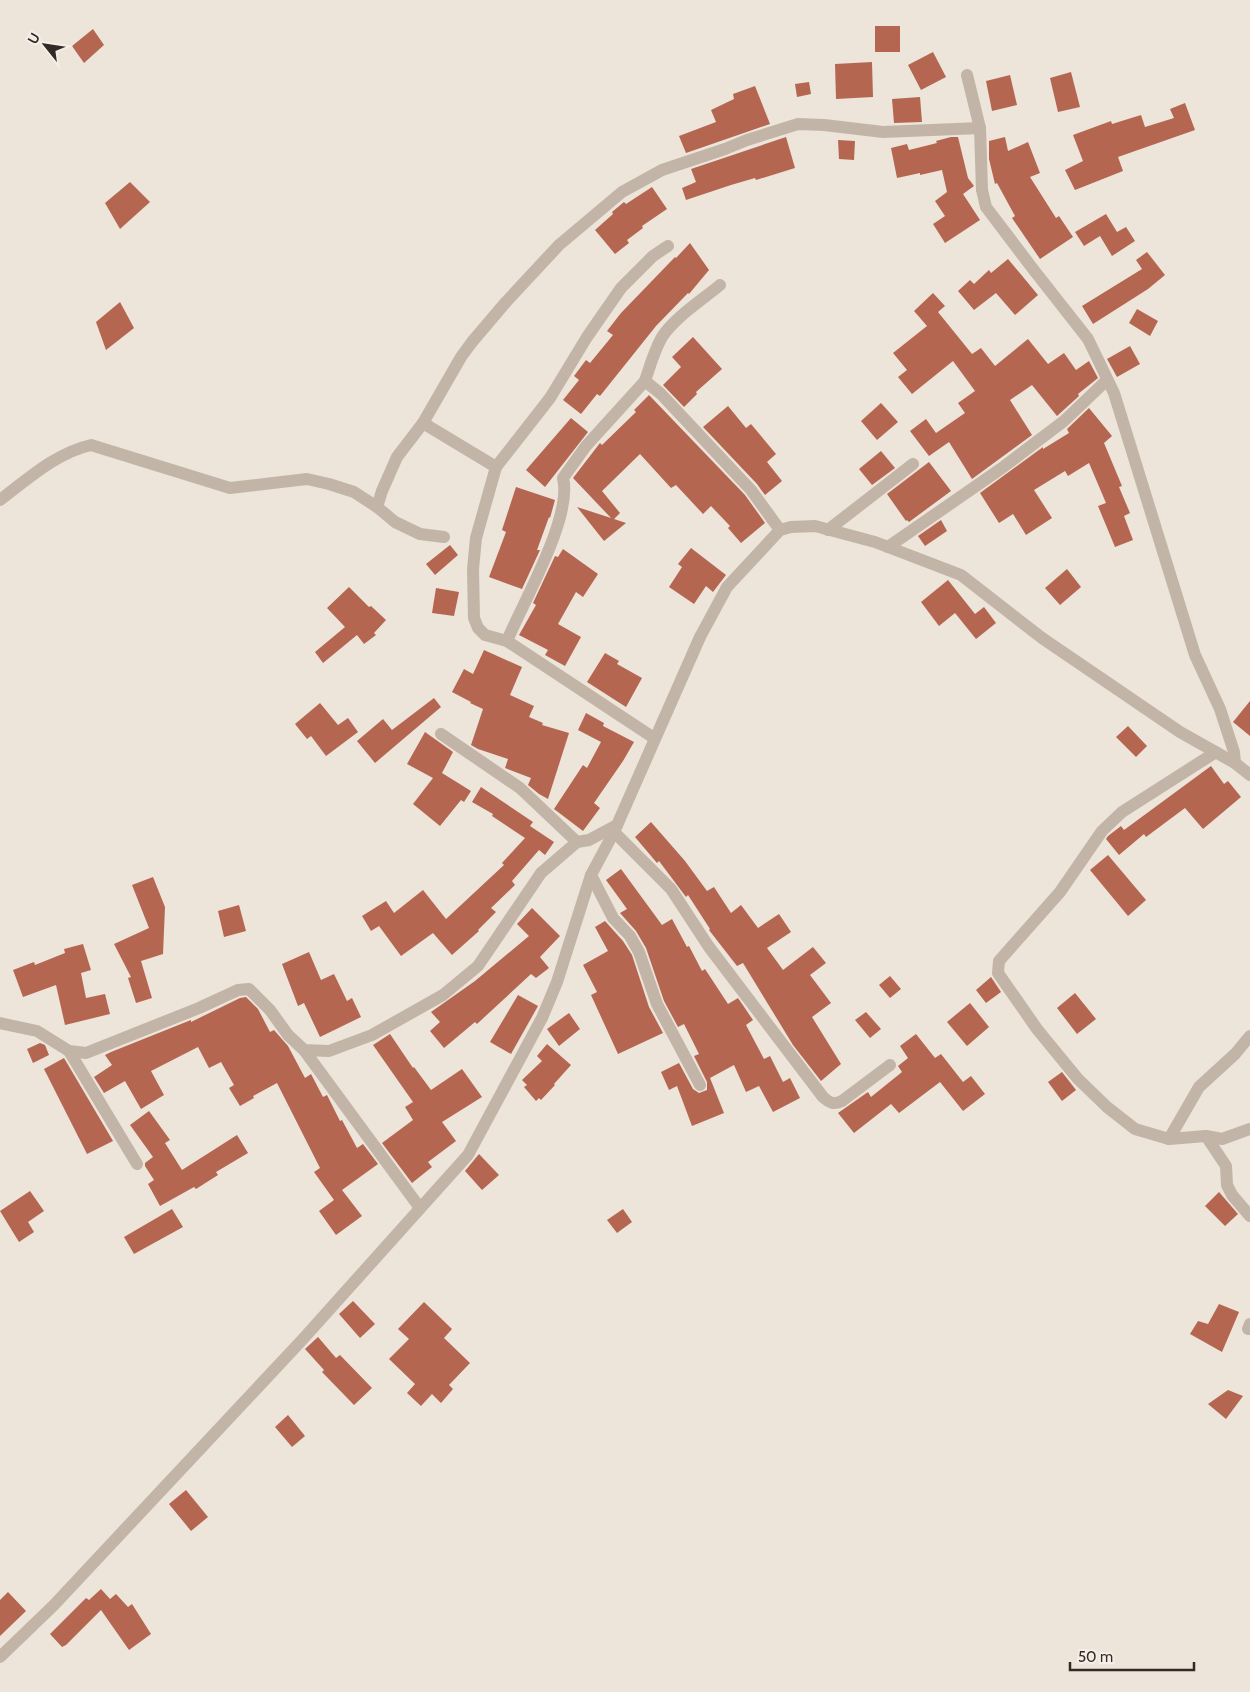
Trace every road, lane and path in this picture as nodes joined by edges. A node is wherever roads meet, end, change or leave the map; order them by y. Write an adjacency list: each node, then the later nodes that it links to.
1 (967, 75): 2 (street)
2 (980, 128): 5 (street); 7 (street)
3 (668, 246): 9 (street)
4 (720, 285): 6 (street)
5 (1107, 380): 15 (street); 20 (street)
6 (645, 381): 12 (street); 16 (street)
7 (423, 423): 9 (street); 11 (street)
8 (913, 464): 13 (street)
9 (496, 467): 16 (street)
10 (0, 500): 11 (street)
11 (378, 507): 14 (street)
12 (780, 530): 13 (street); 18 (street)
13 (828, 530): 15 (street)
14 (444, 537)
15 (888, 547): 19 (street)
16 (507, 641): 18 (street)
17 (441, 734): 23 (street)
18 (654, 738): 22 (street)
19 (1216, 752): 20 (street); 33 (street)
20 (1235, 763): 21 (street)
21 (1250, 775)
22 (616, 828): 23 (street); 24 (street); 29 (street)
23 (577, 842): 27 (street)
24 (590, 875): 30 (street); 35 (street)
25 (0, 1023): 28 (street)
26 (1250, 1036): 33 (street)
27 (304, 1050): 28 (street); 35 (street)
28 (69, 1051): 34 (street)
29 (890, 1065)
30 (700, 1085)
31 (1250, 1129): 32 (street)
32 (1206, 1136): 33 (street); 36 (street)
33 (1169, 1139)
34 (137, 1164)
35 (420, 1208): 37 (street)
36 (1250, 1216)
37 (0, 1657)

